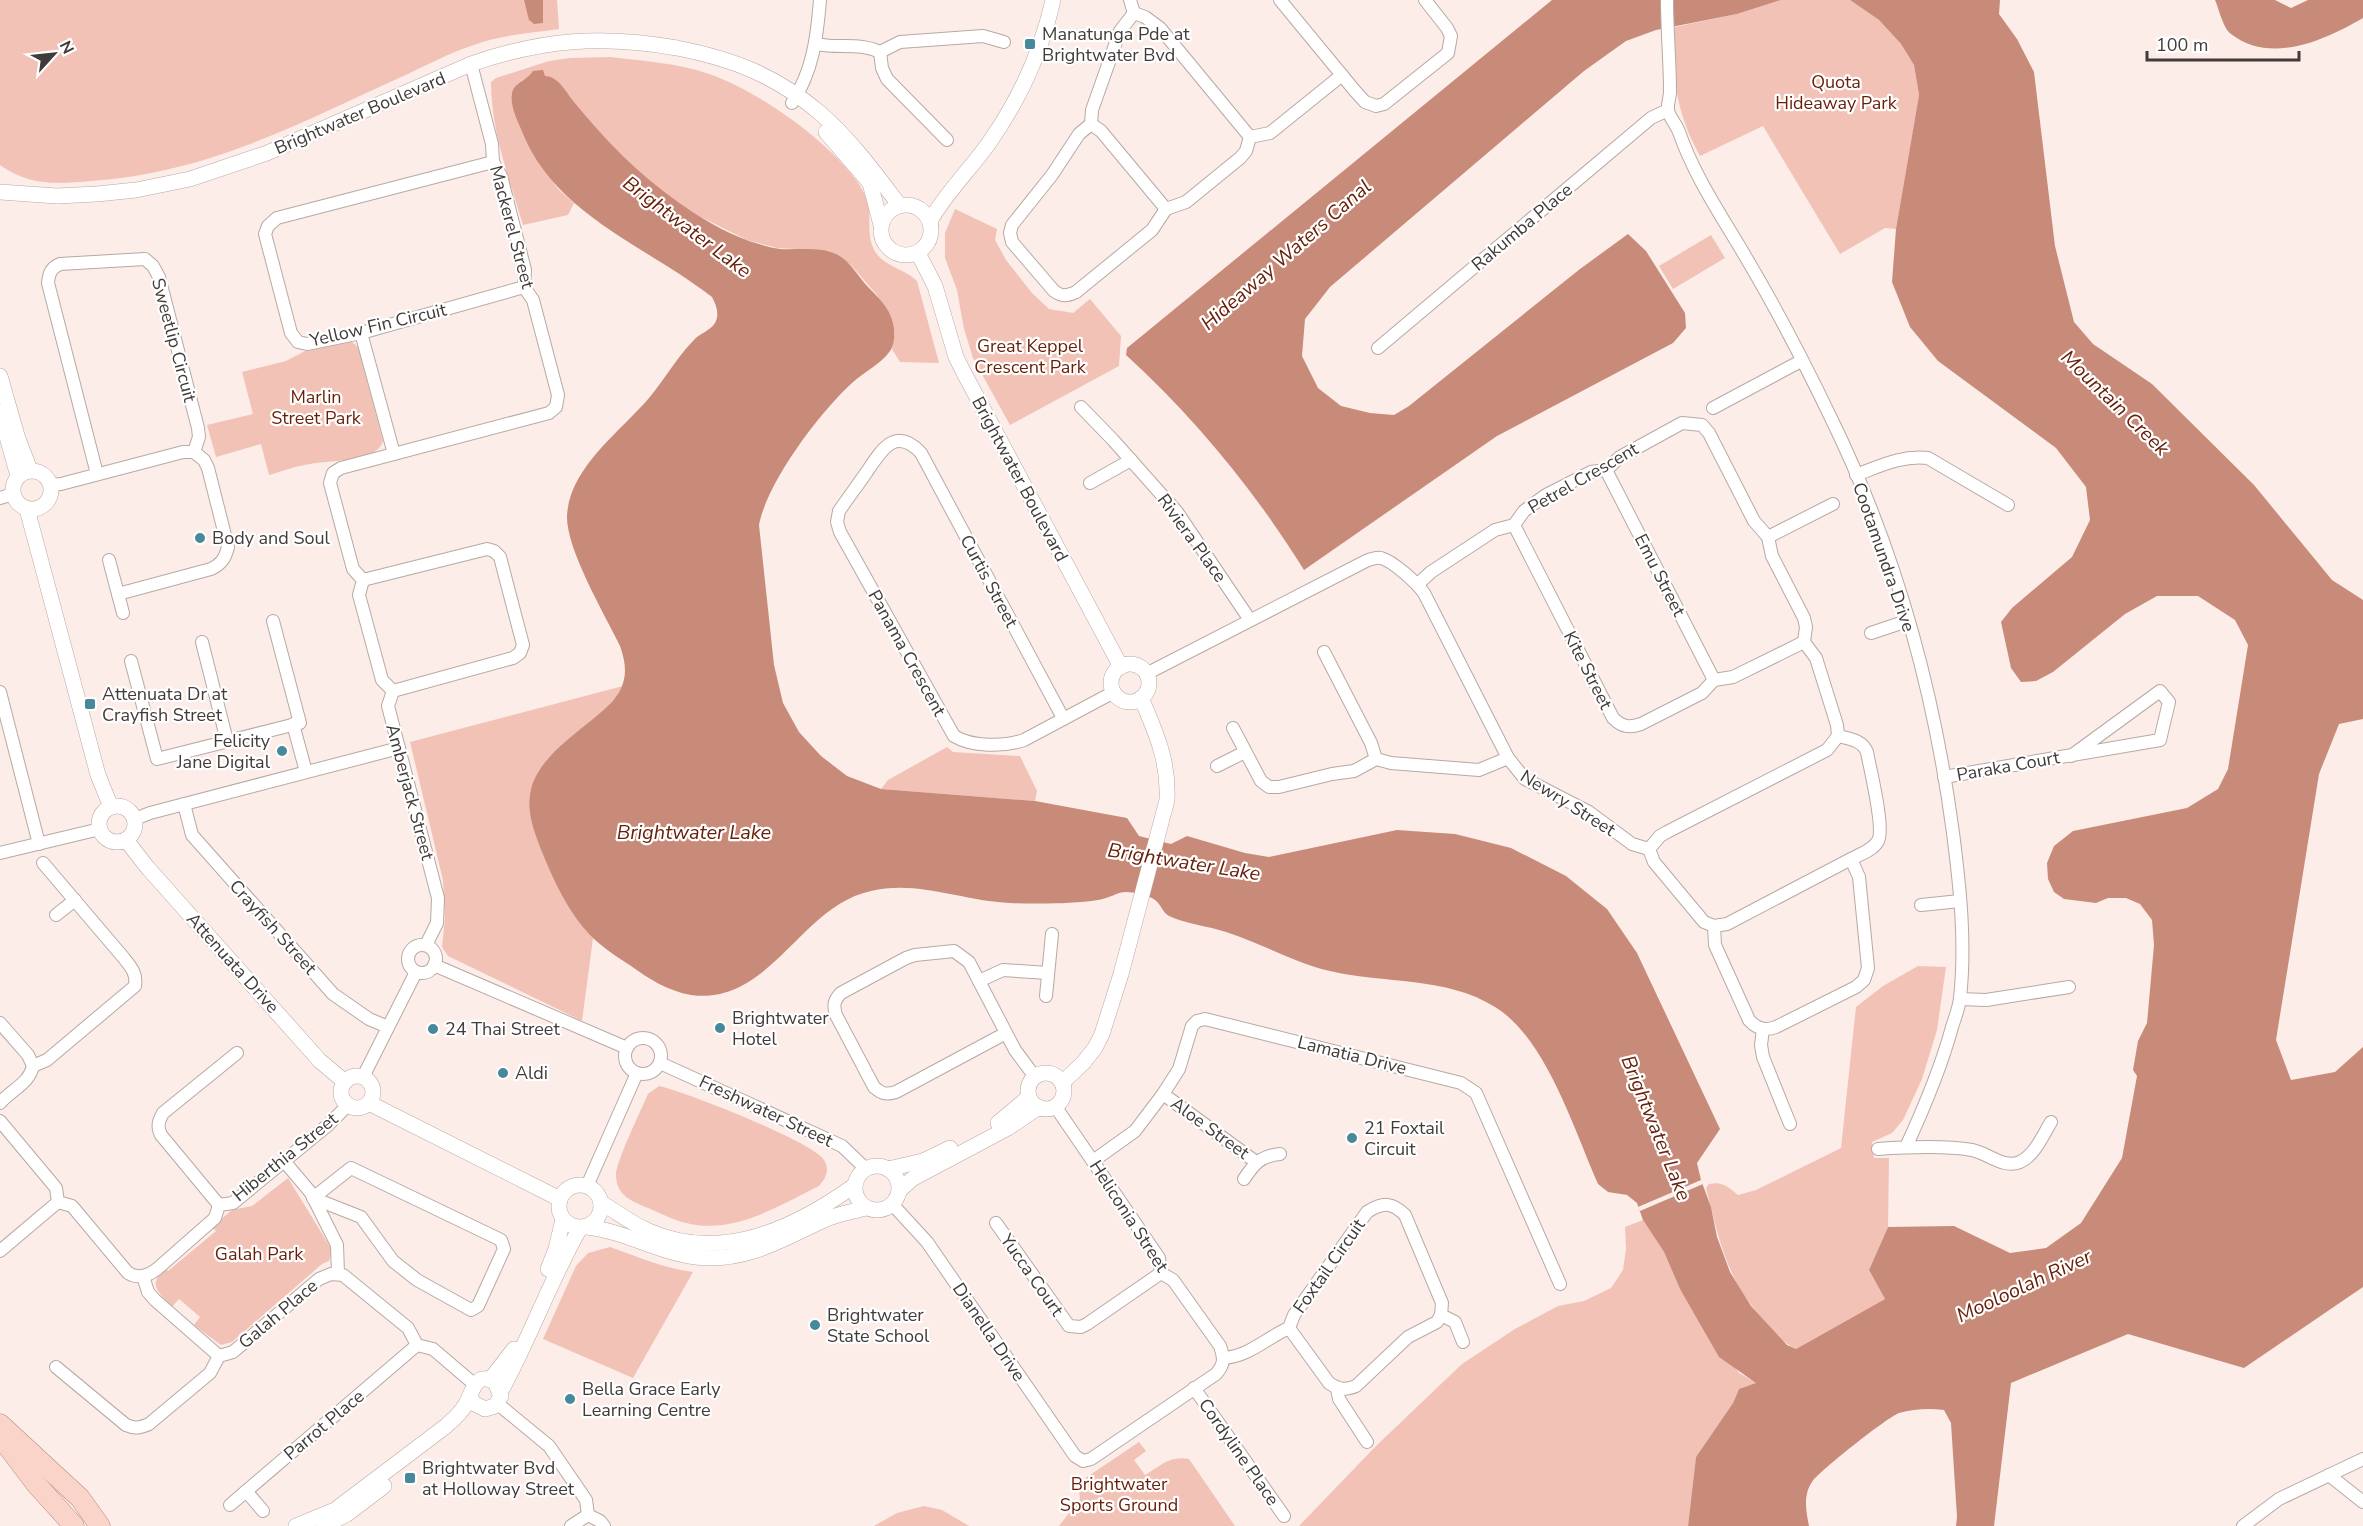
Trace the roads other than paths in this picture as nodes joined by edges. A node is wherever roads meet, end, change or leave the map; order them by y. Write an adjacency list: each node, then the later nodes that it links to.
1 (820, 0): 9 (street)
2 (1053, 0): 20 (street)
3 (1130, 0): 7 (street)
4 (1280, 0): 12 (street)
5 (1667, 0): 14 (street, Cootamundra Drive)
6 (1429, 1): 12 (street)
7 (1134, 13): 15 (street); 16 (street)
8 (1004, 42): 10 (street)
9 (817, 44): 10 (street); 13 (street)
10 (880, 52): 17 (street)
11 (471, 64): 13 (street, Brightwater Boulevard); 18 (street, Mackerel Street); 22 (street, Brightwater Boulevard)
12 (1341, 75): 16 (street)
13 (795, 99): 23 (street, Brightwater Boulevard); 26 (street, Brightwater Boulevard)
14 (1668, 110): 30 (street, Rakumba Place); 31 (street, Cootamundra Drive)
15 (1091, 124): 24 (street); 24 (street)
16 (1250, 137): 24 (street)
17 (947, 140)
18 (493, 162): 28 (street, Mackerel Street); 29 (street, Yellow Fin Circuit)
19 (0, 184): 22 (street, Brightwater Boulevard)
20 (954, 184): 23 (street); 25 (street)
21 (0, 192): 22 (street, Brightwater Boulevard)
22 (18, 192)
23 (906, 206): 25 (street); 26 (street)
24 (1166, 209)
25 (930, 221): 27 (street)
26 (881, 225): 27 (street)
27 (918, 253): 65 (street, Brightwater Boulevard)
28 (524, 287): 29 (street, Yellow Fin Circuit); 38 (street, Mackerel Street)
29 (361, 333): 38 (street)
30 (1378, 348)
31 (1801, 361): 34 (street); 43 (street, Cootamundra Drive)
32 (0, 376): 41 (street)
33 (1081, 407): 39 (street, Riviera Place)
34 (1713, 408)
35 (0, 412): 41 (street)
36 (914, 445): 72 (street, Curtis Street); 72 (street, Panama Crescent)
37 (194, 452): 42 (street); 42 (street, Sweetlip Circuit); 55 (street)
38 (394, 454): 53 (street, Mackerel Street)
39 (1131, 459): 44 (street); 57 (street, Riviera Place)
40 (1606, 470): 50 (street, Petrel Crescent); 51 (street, Petrel Crescent); 67 (street, Emu Street)
41 (24, 473): 45 (street); 46 (street)
42 (97, 474): 45 (street)
43 (1856, 475): 48 (street); 59 (street, Cootamundra Drive)
44 (1090, 483)
45 (50, 484): 49 (street)
46 (6, 496): 49 (street)
47 (1833, 504): 51 (street)
48 (2008, 505)
49 (33, 508): 86 (street)
50 (1514, 525): 54 (street, Petrel Crescent); 67 (street, Kite Street)
51 (1768, 537): 62 (street, Petrel Crescent)
52 (109, 560): 55 (street)
53 (363, 580): 68 (street); 68 (street)
54 (1418, 584): 57 (street, Newry Street); 80 (street, Newry Street)
55 (118, 594): 56 (street)
56 (123, 613)
57 (1250, 620): 66 (street, Newry Street)
58 (273, 621): 73 (street)
59 (1908, 621): 60 (street); 84 (street, Cootamundra Drive)
60 (1871, 633)
61 (202, 642): 76 (street)
62 (1804, 642): 67 (street, Kite Street); 75 (street, Petrel Crescent)
63 (1324, 652): 81 (street)
64 (131, 661): 76 (street)
65 (1121, 667): 66 (street); 70 (street)
66 (1146, 674): 71 (street)
67 (1714, 681)
68 (393, 691): 77 (street, Amberjack Street)
69 (0, 692): 90 (street)
70 (1114, 692): 71 (street); 72 (street, Panama Crescent)
71 (1141, 698): 121 (street)
72 (1063, 718)
73 (293, 724): 76 (street); 83 (street)
74 (1233, 728): 78 (street)
75 (1838, 736): 91 (street); 93 (street)
76 (227, 741)
77 (399, 748): 83 (street); 101 (street, Amberjack Street)
78 (1245, 752): 81 (street); 82 (street)
79 (2071, 756): 79 (street, Paraka Court); 84 (street, Paraka Court)
80 (1508, 758): 81 (street); 91 (street, Newry Street)
81 (1376, 759)
82 (1217, 766)
83 (306, 772): 85 (street)
84 (1944, 777): 96 (street, Cootamundra Drive)
85 (184, 804): 87 (street); 110 (street, Crayfish Street)
86 (111, 807): 87 (street); 88 (street)
87 (135, 819): 89 (street)
88 (100, 830): 89 (street); 90 (street)
89 (126, 840): 120 (street, Attenuata Drive)
90 (39, 844): 92 (street)
91 (1649, 849): 99 (street)
92 (0, 853)
93 (1851, 859): 99 (street); 111 (street)
94 (43, 862): 95 (street)
95 (75, 900): 98 (street); 116 (street)
96 (1960, 901): 97 (street); 108 (street, Cootamundra Drive)
97 (1920, 905)
98 (56, 915)
99 (1714, 926): 111 (street)
100 (1052, 934): 104 (street)
101 (426, 945): 102 (street); 103 (street)
102 (434, 965): 103 (street); 113 (street)
103 (416, 972): 110 (street)
104 (1048, 973): 105 (street); 107 (street)
105 (979, 981): 112 (street); 112 (street)
106 (2069, 987): 108 (street)
107 (1046, 996)
108 (1960, 999): 131 (street, Cootamundra Drive)
109 (0, 1023): 116 (street)
110 (388, 1027): 118 (street)
111 (1763, 1029): 130 (street)
112 (1006, 1033): 119 (street)
113 (627, 1048): 115 (street); 117 (street)
114 (237, 1053): 148 (street)
115 (660, 1063): 117 (street); 137 (street, Freshwater Street)
116 (33, 1066): 124 (street)
117 (637, 1073): 141 (street)
118 (363, 1077): 120 (street); 125 (street)
119 (1035, 1077): 121 (street); 123 (street)
120 (345, 1082): 126 (street)
121 (1062, 1083): 127 (street)
122 (1163, 1094): 135 (street, Lamatia Drive); 136 (street, Aloe Street); 157 (street, Lamatia Drive)
123 (1034, 1102): 127 (street); 138 (street); 142 (street)
124 (0, 1103)
125 (369, 1103): 126 (street); 144 (street)
126 (348, 1105): 134 (street, Hiberthia Street)
127 (1055, 1106): 135 (street, Heliconia Street)
128 (0, 1121): 145 (street)
129 (2051, 1122): 131 (street)
130 (1790, 1124)
131 (1906, 1147): 132 (street)
132 (1878, 1149)
133 (1280, 1154): 136 (street)
134 (284, 1161): 143 (street); 148 (street, Hiberthia Street)
135 (1093, 1161): 155 (street, Heliconia Street)
136 (1256, 1162): 139 (street)
137 (866, 1169): 138 (street); 140 (street)
138 (888, 1169): 142 (street)
139 (1244, 1179)
140 (855, 1185): 146 (street); 149 (street)
141 (587, 1186): 144 (street); 146 (street)
142 (900, 1190): 147 (street)
143 (313, 1198): 143 (street); 154 (street)
144 (560, 1199): 150 (street)
145 (58, 1202): 153 (street); 156 (street)
146 (601, 1203): 152 (street)
147 (893, 1204): 149 (street); 165 (street, Dianella Drive)
148 (219, 1205): 156 (street, Hiberthia Street)
149 (866, 1208): 152 (street)
150 (563, 1219): 152 (street); 168 (street)
151 (996, 1223): 155 (street, Yucca Court)
152 (583, 1228): 168 (street)
153 (0, 1251)
154 (338, 1273): 161 (street, Galah Place); 162 (street, Galah Place)
155 (1161, 1273): 163 (street, Heliconia Street)
156 (143, 1276): 162 (street)
157 (1560, 1284)
158 (1441, 1315): 159 (street, Foxtail Circuit); 160 (street); 167 (street)
159 (1289, 1328): 163 (street, Foxtail Circuit); 167 (street, Foxtail Circuit)
160 (1463, 1342)
161 (417, 1345): 166 (street, Galah Place); 174 (street, Parrot Place)
162 (219, 1356): 164 (street, Galah Place)
163 (1224, 1358): 165 (street)
164 (56, 1367)
165 (1194, 1388): 179 (street, Cordyline Place)
166 (472, 1389): 168 (street); 168 (street); 182 (street)
167 (1337, 1389): 171 (street, Foxtail Circuit)
168 (493, 1396): 178 (street); 183 (street)
169 (0, 1424): 181 (main road)
170 (0, 1436): 180 (main road)
171 (1367, 1442)
172 (2363, 1459): 173 (street)
173 (2329, 1475): 175 (street); 186 (street)
174 (246, 1491): 176 (street, Parrot Place); 177 (street)
175 (2363, 1502)
176 (230, 1504)
177 (263, 1511)
178 (588, 1515): 184 (street); 185 (street)
179 (1284, 1516)
180 (74, 1526)
181 (100, 1526)
182 (296, 1526)
183 (324, 1526)
184 (571, 1526)
185 (604, 1526)
186 (2243, 1526)

